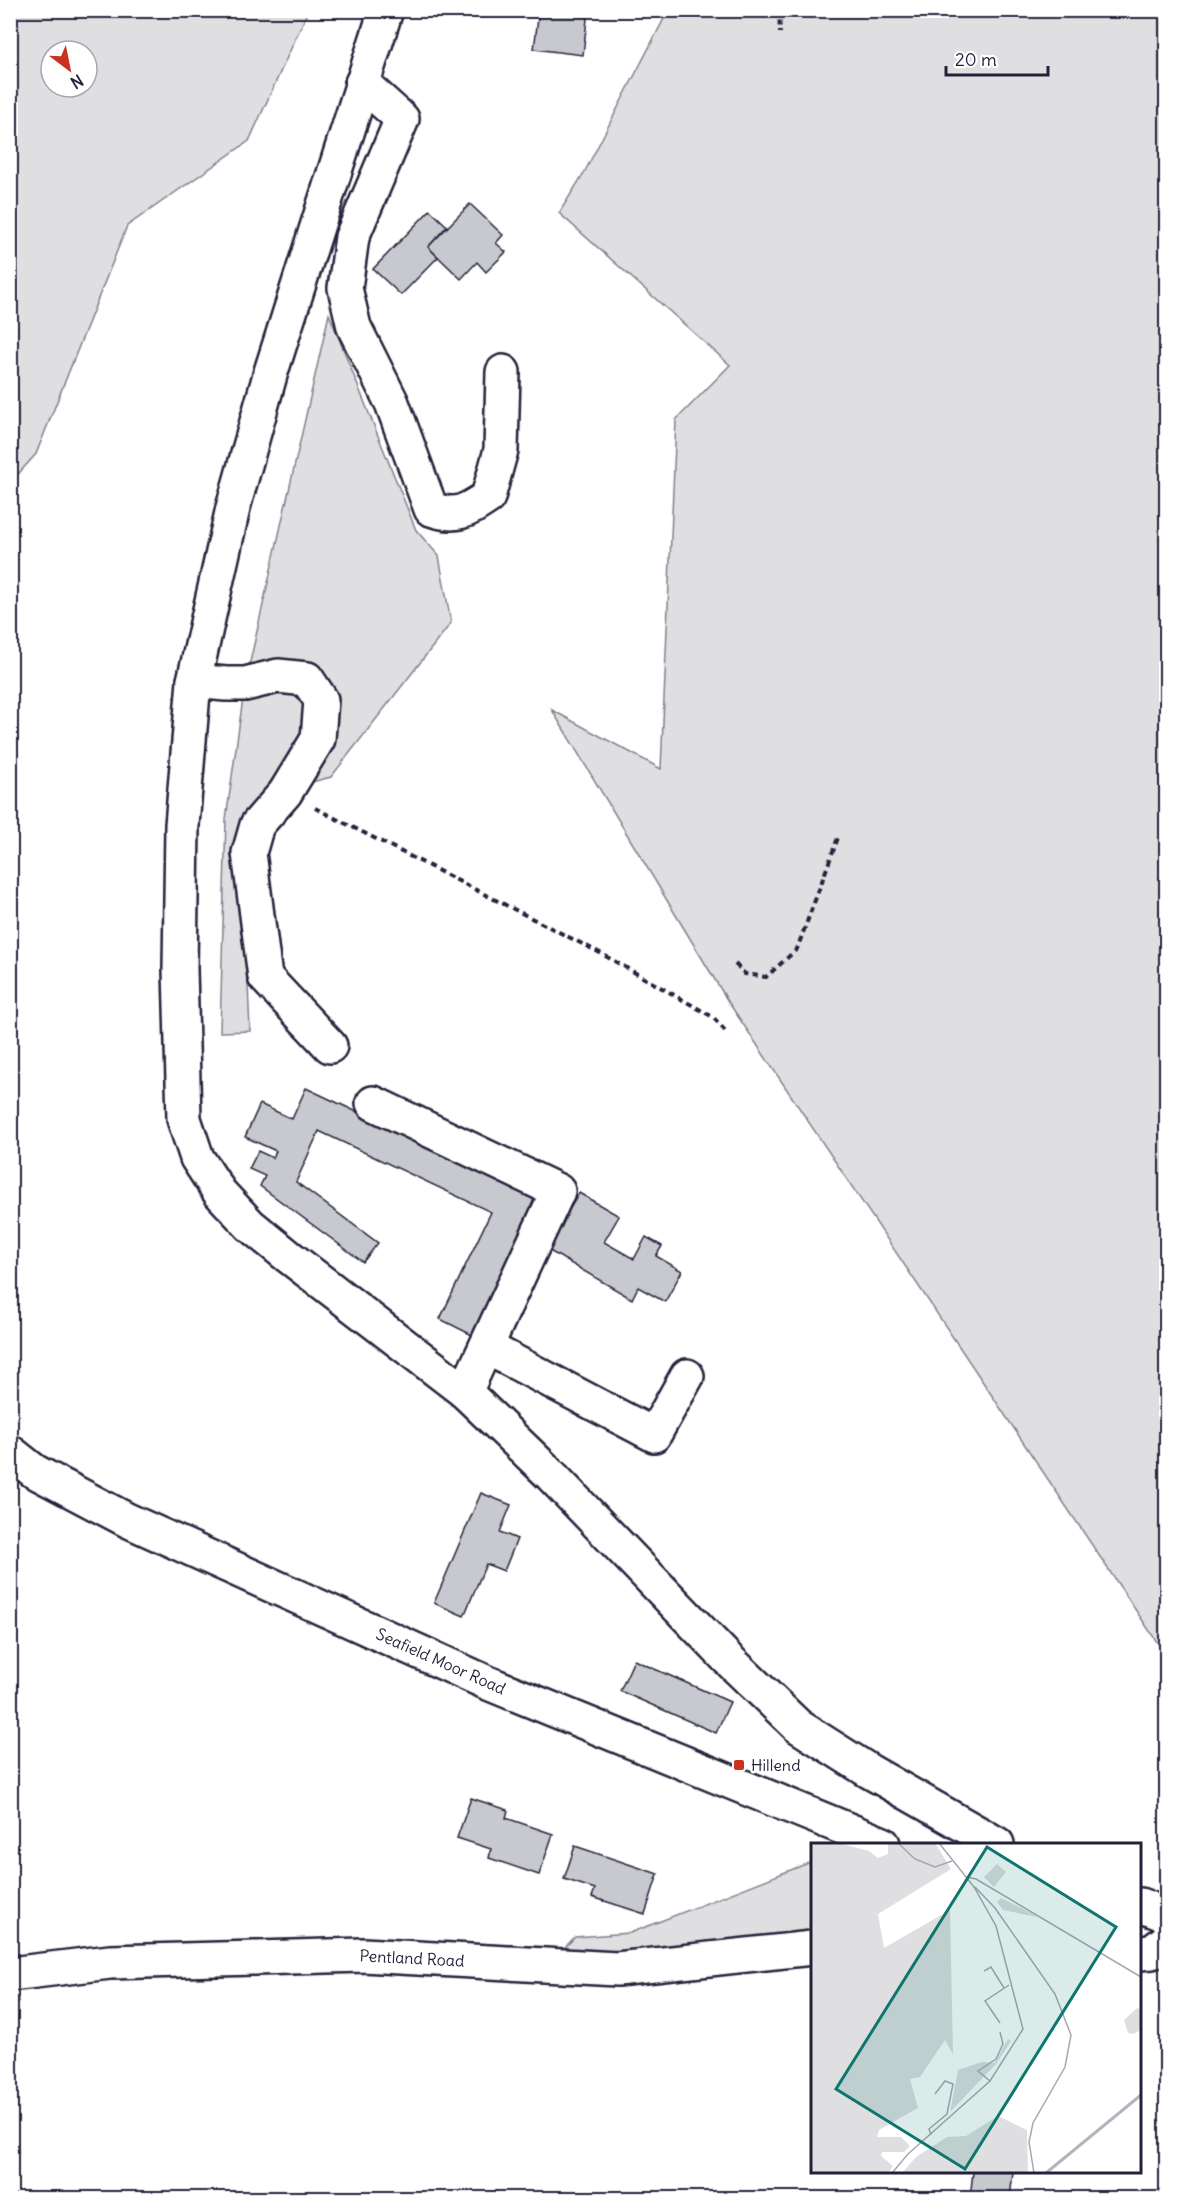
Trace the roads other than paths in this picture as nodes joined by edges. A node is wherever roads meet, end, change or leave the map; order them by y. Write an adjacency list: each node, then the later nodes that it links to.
1 (386, 10): 2 (main road)
2 (362, 82): 3 (main road); 4 (main road)
3 (503, 372)
4 (194, 681): 5 (main road); 9 (main road)
5 (330, 1046)
6 (373, 1104): 7 (main road)
7 (486, 1347): 8 (main road); 9 (main road)
8 (687, 1376)
9 (465, 1392): 12 (main road)
10 (10, 1452): 11 (main road, Seafield Moor Road)
11 (878, 1843)
12 (994, 1843)
13 (1141, 1905): 14 (main road)
14 (1167, 1915)
15 (1167, 1941): 17 (main road)
16 (811, 1948): 18 (main road, Pentland Road)
17 (1141, 1953)
18 (10, 1974)

